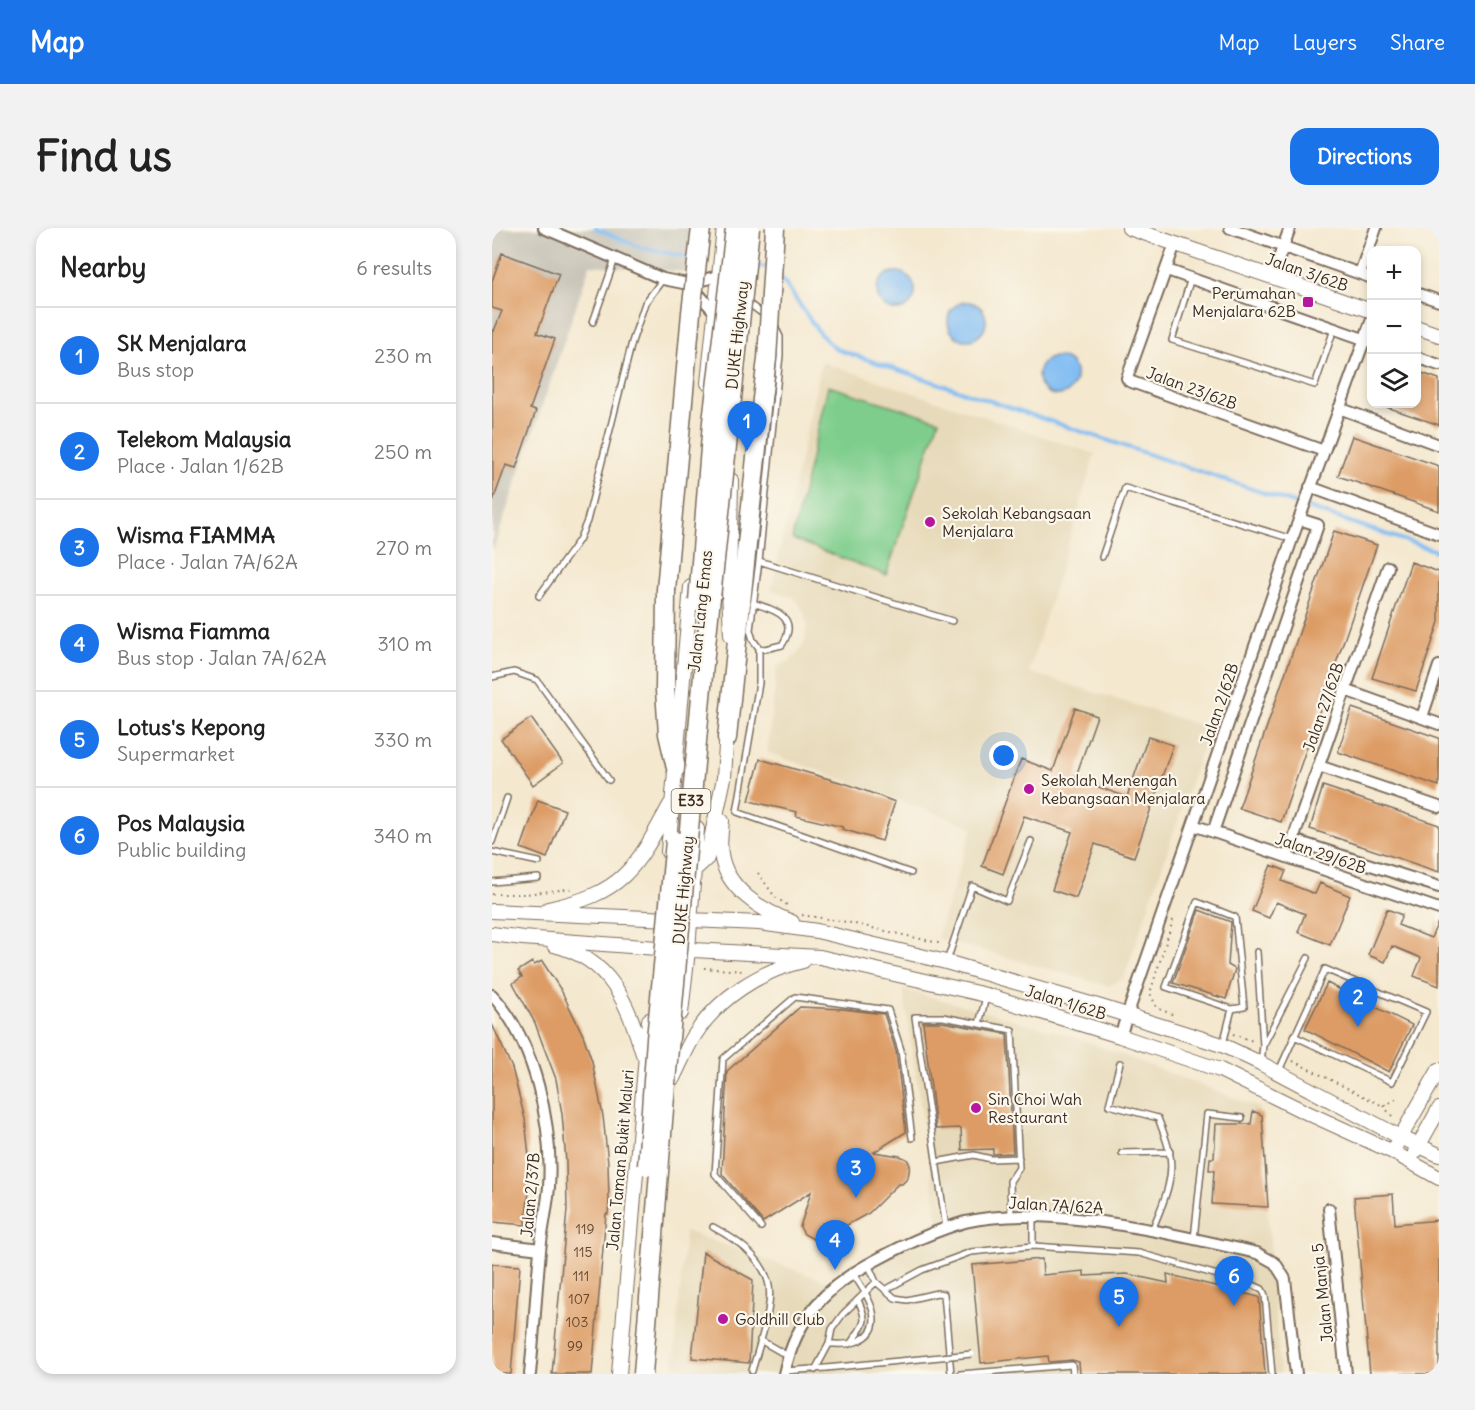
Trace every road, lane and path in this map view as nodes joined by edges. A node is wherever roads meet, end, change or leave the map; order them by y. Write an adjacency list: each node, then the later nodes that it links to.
1 (544, 228): 13 (street)
2 (701, 228): 57 (highway, bridge)
3 (723, 228): 15 (main road, Jalan Lang Emas)
4 (735, 228): 157 (highway, DUKE Highway / E33, bridge)
5 (775, 228): 55 (highway, bridge)
6 (1129, 228): 11 (main road, Jalan 3/62B)
7 (1230, 228): 12 (street, Jalan 3/62B)
8 (1290, 228): 12 (street)
9 (1376, 228): 16 (street)
10 (753, 229): 24 (main road, Jalan Lang Emas); 158 (highway, DUKE Highway / E33, bridge)
11 (1175, 244): 14 (street); 18 (main road, Jalan 3/62B)
12 (1283, 246): 16 (street, Jalan 3/62B); 18 (street)
13 (615, 259): 20 (street); 27 (lane)
14 (1167, 270): 19 (street); 37 (street, Jalan 23/62B)
15 (718, 273): 21 (street); 26 (main road, Jalan Lang Emas)
16 (1360, 273): 17 (street, Jalan 3/62B)
17 (1367, 276)
18 (1272, 277): 25 (main road, Jalan 3/62B)
19 (1191, 278): 28 (street); 28 (lane)
20 (663, 279): 21 (street); 46 (lane)
21 (688, 284): 26 (street)
22 (1421, 295): 23 (street)
23 (1439, 301)
24 (748, 303): 38 (main road, Jalan Lang Emas); 44 (lane)
25 (1367, 310)
26 (714, 311): 57 (main road, Jalan Lang Emas)
27 (593, 322)
28 (1334, 329): 31 (street)
29 (1421, 329): 30 (main road)
30 (1439, 335)
31 (1367, 341)
32 (1367, 343): 35 (street, Jalan 2/62B)
33 (1421, 359): 34 (street)
34 (1439, 364)
35 (1339, 408): 36 (street); 37 (street, Jalan 2/62B)
36 (1439, 445)
37 (1324, 451): 39 (street, Jalan 2/62B)
38 (731, 470): 55 (main road); 71 (main road, Jalan Lang Emas)
39 (1311, 487): 40 (street, Jalan 2/62B); 41 (street)
40 (1299, 519): 42 (street, Jalan 2/62B); 64 (street)
41 (1439, 534)
42 (1292, 539): 43 (lane); 63 (street, Jalan 2/62B)
43 (1102, 557)
44 (759, 561): 47 (lane); 48 (lane)
45 (1388, 567): 52 (street, Jalan 27/62B)
46 (539, 596)
47 (753, 603): 49 (lane); 49 (lane)
48 (952, 621)
49 (759, 648): 73 (lane)
50 (1439, 666): 53 (street)
51 (492, 677): 59 (lane)
52 (1345, 690): 53 (street); 56 (street, Jalan 27/62B)
53 (1422, 717): 54 (street)
54 (1439, 724)
55 (727, 738): 58 (main road)
56 (1319, 766): 62 (street); 65 (street, Jalan 27/62B)
57 (676, 768): 61 (main road, Jalan Lang Emas)
58 (724, 778): 71 (main road); 87 (main road)
59 (609, 780)
60 (507, 798): 67 (lane)
61 (674, 799): 83 (main road); 85 (main road)
62 (1439, 807)
63 (1193, 825): 64 (street, Jalan 29/62B); 102 (street, Jalan 2/62B)
64 (1213, 832): 69 (street, Jalan 29/62B)
65 (1293, 840): 69 (street, Jalan 27/62B); 77 (street, Jalan 29/62B)
66 (1031, 841): 90 (lane)
67 (492, 842)
68 (492, 852): 70 (lane)
69 (1287, 857): 80 (street, Jalan 29/62B)
70 (539, 862)
71 (695, 869): 86 (main road, Jalan Lang Emas)
72 (758, 873): 79 (path)
73 (910, 873)
74 (538, 878): 75 (lane)
75 (492, 882)
76 (582, 887): 78 (path)
77 (1439, 887)
78 (492, 894)
79 (793, 909)
80 (1439, 909)
81 (492, 911): 83 (main road)
82 (1176, 912): 103 (path)
83 (528, 913): 85 (main road, Jalan 1/62B)
84 (802, 915): 90 (path)
85 (660, 918): 86 (main road, Jalan 1/62B); 91 (main road)
86 (691, 921): 87 (main road, Jalan 1/62B); 92 (main road, Jalan Lang Emas)
87 (817, 931): 96 (main road, Jalan 1/62B)
88 (492, 934): 89 (main road)
89 (523, 938): 91 (main road, Jalan 1/62B); 110 (main road)
90 (952, 945): 96 (lane)
91 (657, 948): 92 (main road, Jalan 1/62B); 110 (main road, Jalan Taman Bukit Maluri)
92 (688, 950): 94 (main road, Jalan 1/62B); 115 (main road)
93 (1257, 952): 108 (lane)
94 (820, 957): 100 (main road, Jalan 1/62B); 115 (main road)
95 (1308, 958): 108 (lane)
96 (946, 962): 102 (main road, Jalan 1/62B)
97 (704, 968): 98 (path)
98 (746, 972)
99 (492, 994): 140 (street, Jalan 2/37B)
100 (986, 995): 104 (lane); 106 (main road, Jalan 1/62B)
101 (1232, 1010): 101 (lane); 107 (lane)
102 (1127, 1015): 106 (street, Jalan 2/62B); 107 (main road, Jalan 1/62B)
103 (1176, 1016)
104 (979, 1024): 126 (lane); 128 (lane)
105 (1294, 1035): 105 (lane); 109 (lane)
106 (1120, 1036): 123 (main road, Jalan 1/62B)
107 (1224, 1039): 108 (path); 112 (main road, Jalan 1/62B)
108 (1263, 1046): 112 (lane)
109 (1285, 1057): 114 (lane); 116 (path)
110 (644, 1061): 156 (main road, Jalan Taman Bukit Maluri)
111 (1120, 1063): 122 (lane)
112 (1260, 1063): 114 (main road, Jalan 1/62B)
113 (1439, 1070): 119 (main road)
114 (1278, 1072): 119 (main road, Jalan 1/62B)
115 (673, 1078): 159 (main road)
116 (1398, 1098)
117 (1439, 1109): 121 (main road)
118 (1242, 1118): 137 (lane)
119 (1400, 1137): 121 (main road, Jalan 1/62B); 123 (main road)
120 (912, 1138): 134 (lane)
121 (1419, 1145): 125 (main road, Jalan 1/62B); 127 (main road)
122 (1170, 1152): 124 (lane); 136 (lane)
123 (1393, 1152): 127 (main road, Jalan 1/62B)
124 (1122, 1153)
125 (1439, 1155)
126 (1019, 1158): 128 (lane); 131 (lane)
127 (1410, 1161): 129 (main road, Jalan 1/62B)
128 (936, 1162): 135 (lane)
129 (1439, 1178)
130 (1329, 1209): 165 (street, Jalan Manja 5)
131 (1011, 1215): 132 (street, Jalan 7A/62A); 135 (street, Jalan 7A/62A)
132 (1033, 1216): 136 (street, Jalan 7A/62A); 139 (lane)
133 (713, 1227): 147 (lane)
134 (760, 1227)
135 (946, 1228): 141 (street, Jalan 7A/62A)
136 (1152, 1230): 137 (street, Jalan 7A/62A)
137 (1194, 1239): 164 (street, Jalan 7A/62A)
138 (492, 1243): 140 (street)
139 (1032, 1246): 144 (lane); 163 (lane)
140 (540, 1249): 155 (street, Jalan 2/37B)
141 (868, 1264): 142 (street, Jalan 7A/62A); 143 (lane)
142 (853, 1273): 145 (lane); 151 (street, Jalan 7A/62A)
143 (876, 1282): 144 (lane); 145 (lane)
144 (885, 1290): 160 (lane)
145 (866, 1292): 146 (lane); 149 (lane)
146 (858, 1300): 148 (lane); 149 (lane)
147 (760, 1340): 151 (lane); 153 (lane)
148 (829, 1344): 149 (lane); 152 (lane)
149 (850, 1344)
150 (972, 1354): 152 (lane, bridge)
151 (788, 1356): 154 (street, Jalan 7A/62A)
152 (815, 1370): 154 (lane)
153 (752, 1371)
154 (785, 1373)
155 (530, 1374)
156 (619, 1374)
157 (633, 1374)
158 (643, 1374)
159 (650, 1374)
160 (951, 1374)
161 (960, 1374): 162 (lane)
162 (1073, 1374)
163 (1272, 1374)
164 (1296, 1374)
165 (1346, 1374)

